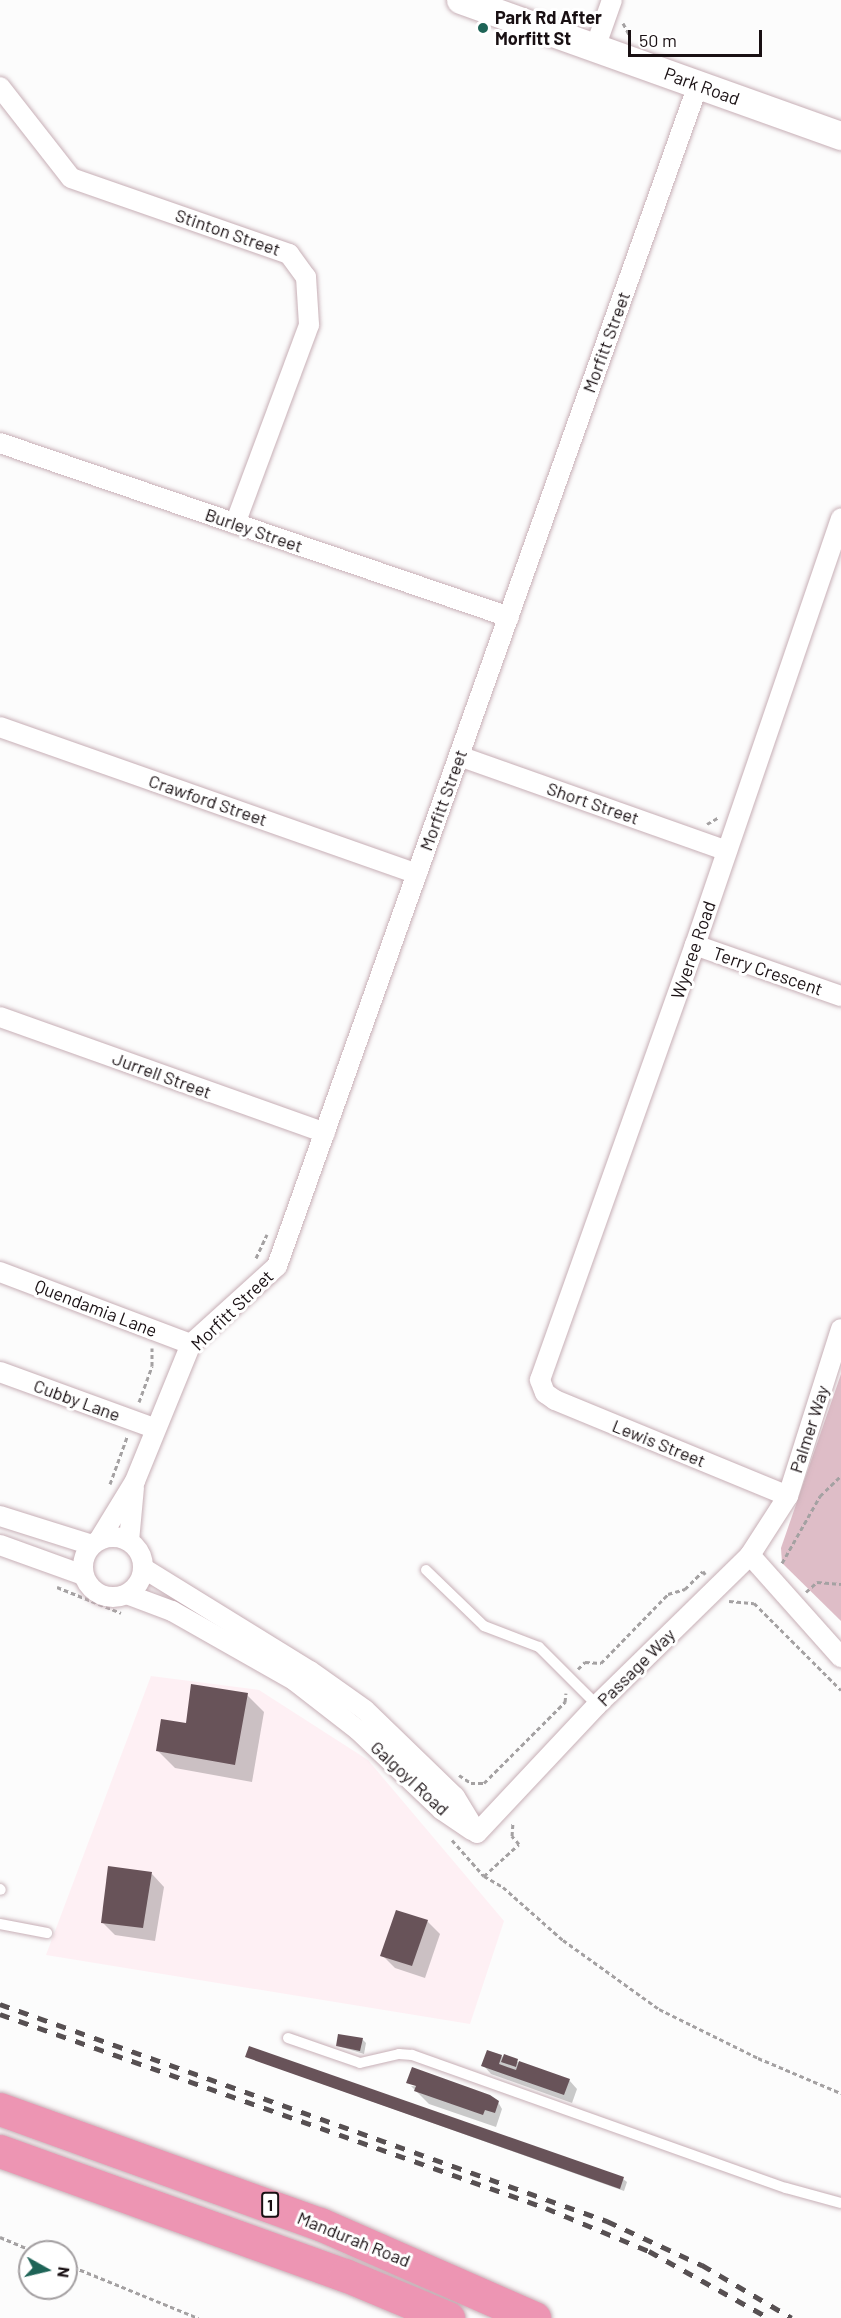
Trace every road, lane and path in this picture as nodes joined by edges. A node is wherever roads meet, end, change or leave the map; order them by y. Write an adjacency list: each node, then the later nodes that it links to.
1 (461, 0): 3 (street, Park Road)
2 (612, 0): 3 (street)
3 (595, 48): 4 (street, Park Road)
4 (698, 85): 6 (street, Park Road); 10 (street, Morfitt Street)
5 (0, 87): 9 (street, Stinton Street)
6 (841, 136)
7 (0, 443): 9 (street, Burley Street)
8 (841, 518): 13 (street, Wyeree Road)
9 (235, 524): 10 (street, Burley Street)
10 (509, 617): 12 (street, Morfitt Street)
11 (0, 727): 16 (street, Crawford Street)
12 (459, 756): 15 (street, Short Street); 16 (street, Morfitt Street)
13 (739, 817): 14 (path); 15 (street, Wyeree Road)
14 (699, 828)
15 (728, 851): 17 (street, Wyeree Road)
16 (417, 874): 20 (street, Morfitt Street)
17 (695, 945): 18 (street, Terry Crescent); 28 (street, Wyeree Road)
18 (841, 996)
19 (0, 1017): 20 (street, Jurrell Street)
20 (325, 1133): 26 (street, Morfitt Street)
21 (271, 1231): 22 (path)
22 (251, 1264)
23 (0, 1272): 25 (street, Quendamia Lane)
24 (841, 1329): 34 (street, Palmer Way)
25 (161, 1332): 26 (street, Quendamia Lane); 29 (path)
26 (191, 1344): 30 (street, Morfitt Street)
27 (0, 1372): 29 (street, Cubby Lane)
28 (540, 1380): 34 (street, Lewis Street)
29 (132, 1420): 30 (street, Cubby Lane); 33 (path)
30 (154, 1428): 32 (street, Morfitt Street)
31 (841, 1476): 41 (path)
32 (135, 1481): 36 (street, Morfitt Street); 37 (street, Morfitt Street)
33 (107, 1492)
34 (788, 1496): 39 (street, Passage Way)
35 (0, 1516): 37 (street)
36 (129, 1541): 37 (street); 40 (street)
37 (95, 1543): 43 (street)
38 (0, 1545): 43 (street)
39 (750, 1556): 50 (street); 53 (street, Passage Way)
40 (143, 1568): 47 (street); 51 (street, Galgoyl Road)
41 (778, 1569)
42 (426, 1570): 53 (lane)
43 (83, 1575): 47 (street)
44 (841, 1584): 46 (path)
45 (55, 1586): 49 (path)
46 (797, 1589)
47 (129, 1595): 51 (street, Galgoyl Road)
48 (727, 1601): 52 (path)
49 (130, 1616)
50 (841, 1657)
51 (279, 1662): 56 (street, Galgoyl Road)
52 (841, 1690)
53 (597, 1705): 56 (street, Passage Way)
54 (513, 1814): 57 (path)
55 (446, 1832): 57 (path)
56 (477, 1833)
57 (484, 1876): 61 (path)
58 (0, 1924): 59 (lane)
59 (47, 1933)
60 (288, 2038): 64 (lane)
61 (841, 2093)
62 (0, 2109): 70 (highway, Mandurah Road / 1)
63 (0, 2151): 69 (highway, Mandurah Road / 1)
64 (841, 2203)
65 (0, 2237): 66 (path)
66 (18, 2244)
67 (78, 2269): 68 (path)
68 (198, 2318)
69 (448, 2318)
70 (534, 2318)

